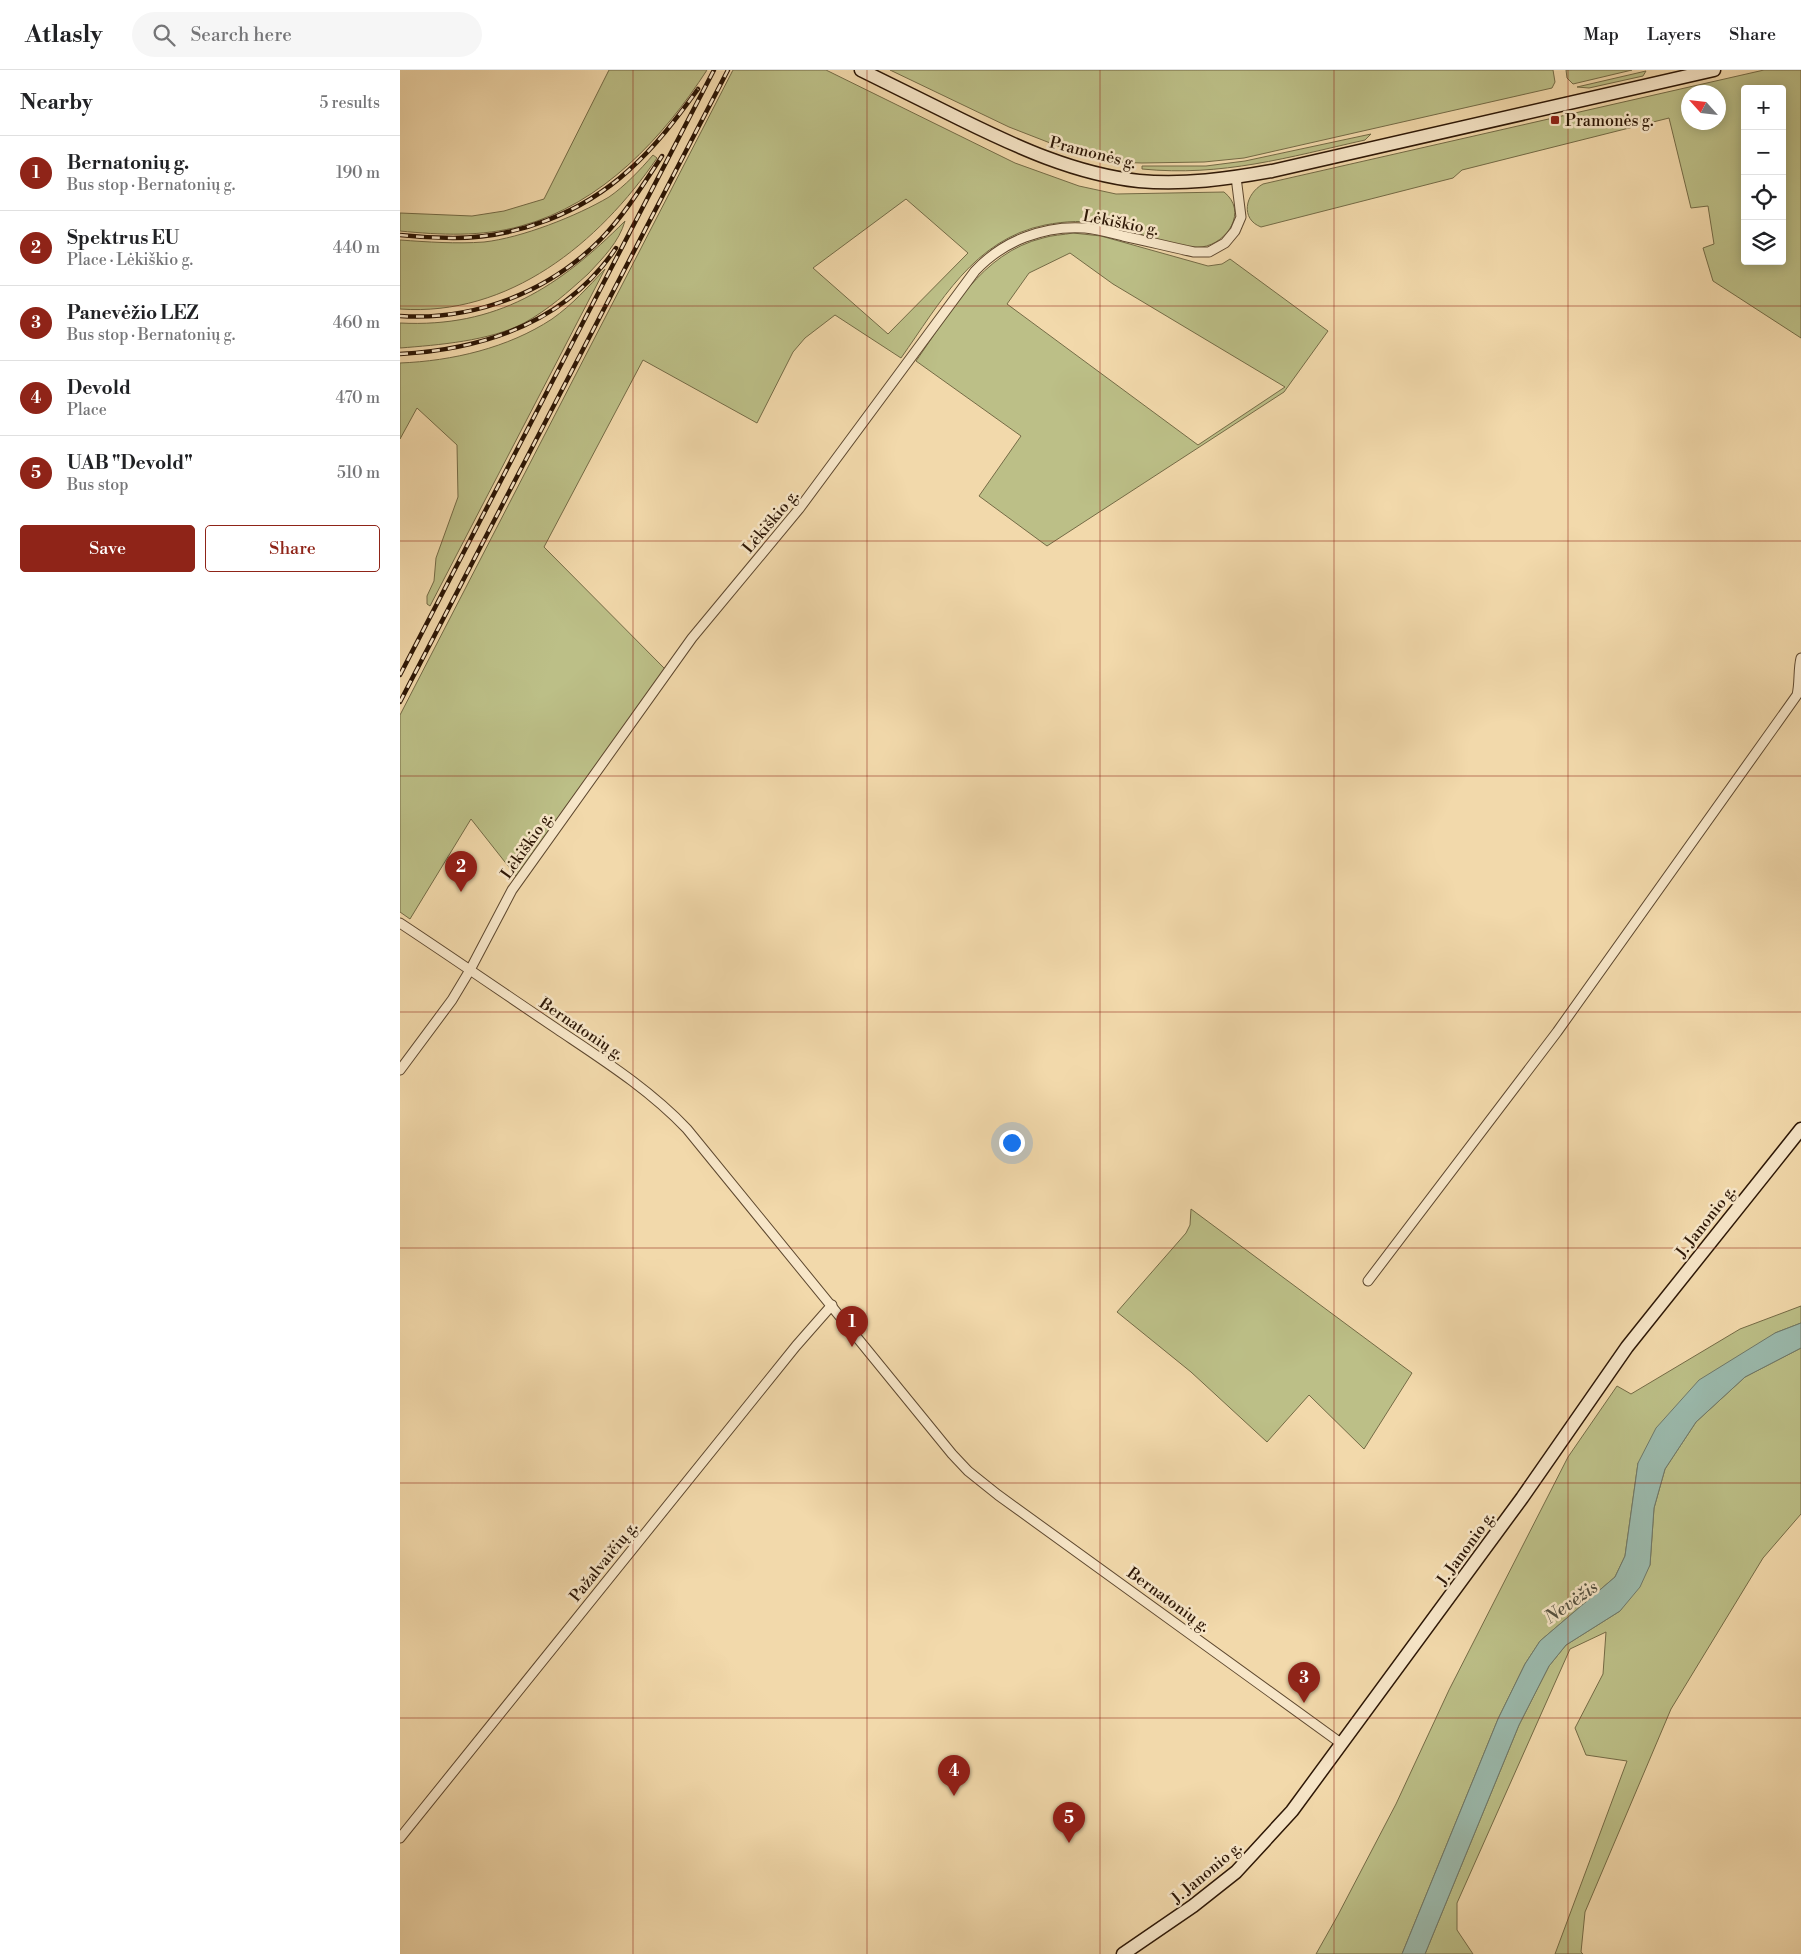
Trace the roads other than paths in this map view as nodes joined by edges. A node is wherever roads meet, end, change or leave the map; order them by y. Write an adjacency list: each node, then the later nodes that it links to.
1 (861, 70): 3 (street, Pramonės g.)
2 (1714, 70): 3 (street, Pramonės g.)
3 (1236, 178): 6 (street, Lėkiškio g.)
4 (1801, 658): 9 (street)
5 (400, 923): 6 (street, Bernatonių g.)
6 (470, 970): 7 (street, Lėkiškio g.); 10 (street, Bernatonių g.)
7 (400, 1070)
8 (1801, 1129): 11 (street, J. Janonio g.)
9 (1368, 1281)
10 (832, 1305): 11 (street, Bernatonių g.); 12 (street, Pažalvaičių g.)
11 (1342, 1744): 13 (street, J. Janonio g.)
12 (400, 1838)
13 (1123, 1954)

